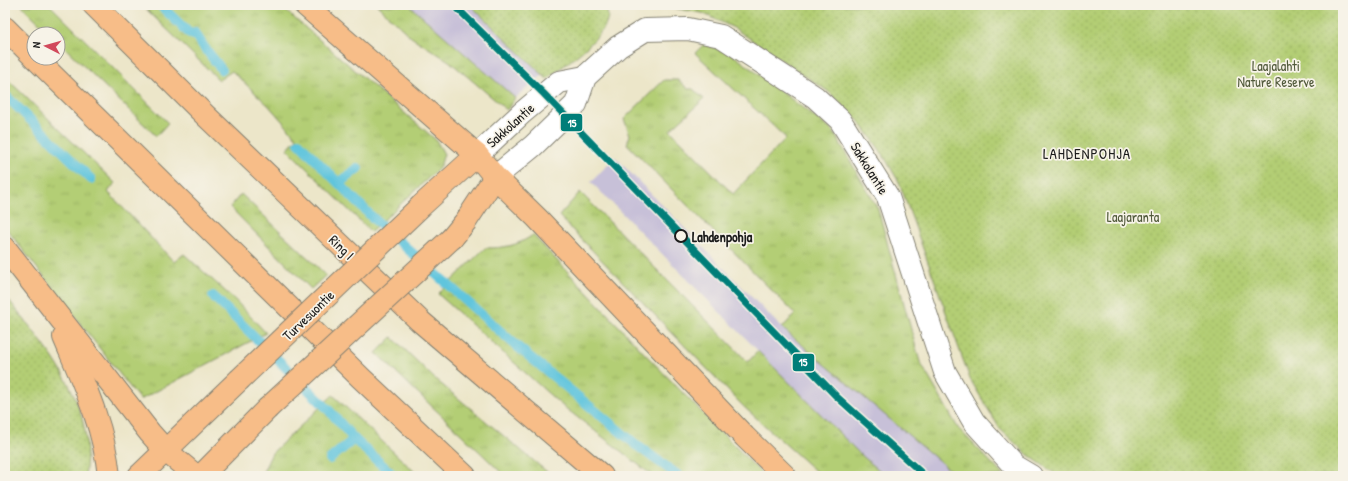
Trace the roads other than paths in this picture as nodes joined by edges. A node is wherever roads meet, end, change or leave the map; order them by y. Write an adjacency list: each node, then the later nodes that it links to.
1 (94, 5): 17 (main road, Ring I)
2 (305, 5): 7 (main road)
3 (5, 28): 4 (main road)
4 (26, 48)
5 (44, 66): 16 (main road)
6 (585, 77): 7 (street, Sakkolantie); 8 (street); 19 (street, Sakkolantie)
7 (477, 155): 8 (main road); 11 (main road, Turvesuontie, bridge)
8 (495, 178): 15 (main road, bridge); 18 (main road)
9 (5, 248): 10 (main road)
10 (51, 308): 11 (main road); 12 (main road)
11 (166, 451): 13 (main road, Turvesuontie); 14 (main road)
12 (109, 476)
13 (139, 476)
14 (196, 476)
15 (200, 476)
16 (465, 476)
17 (602, 476)
18 (785, 476)
19 (1031, 476)

